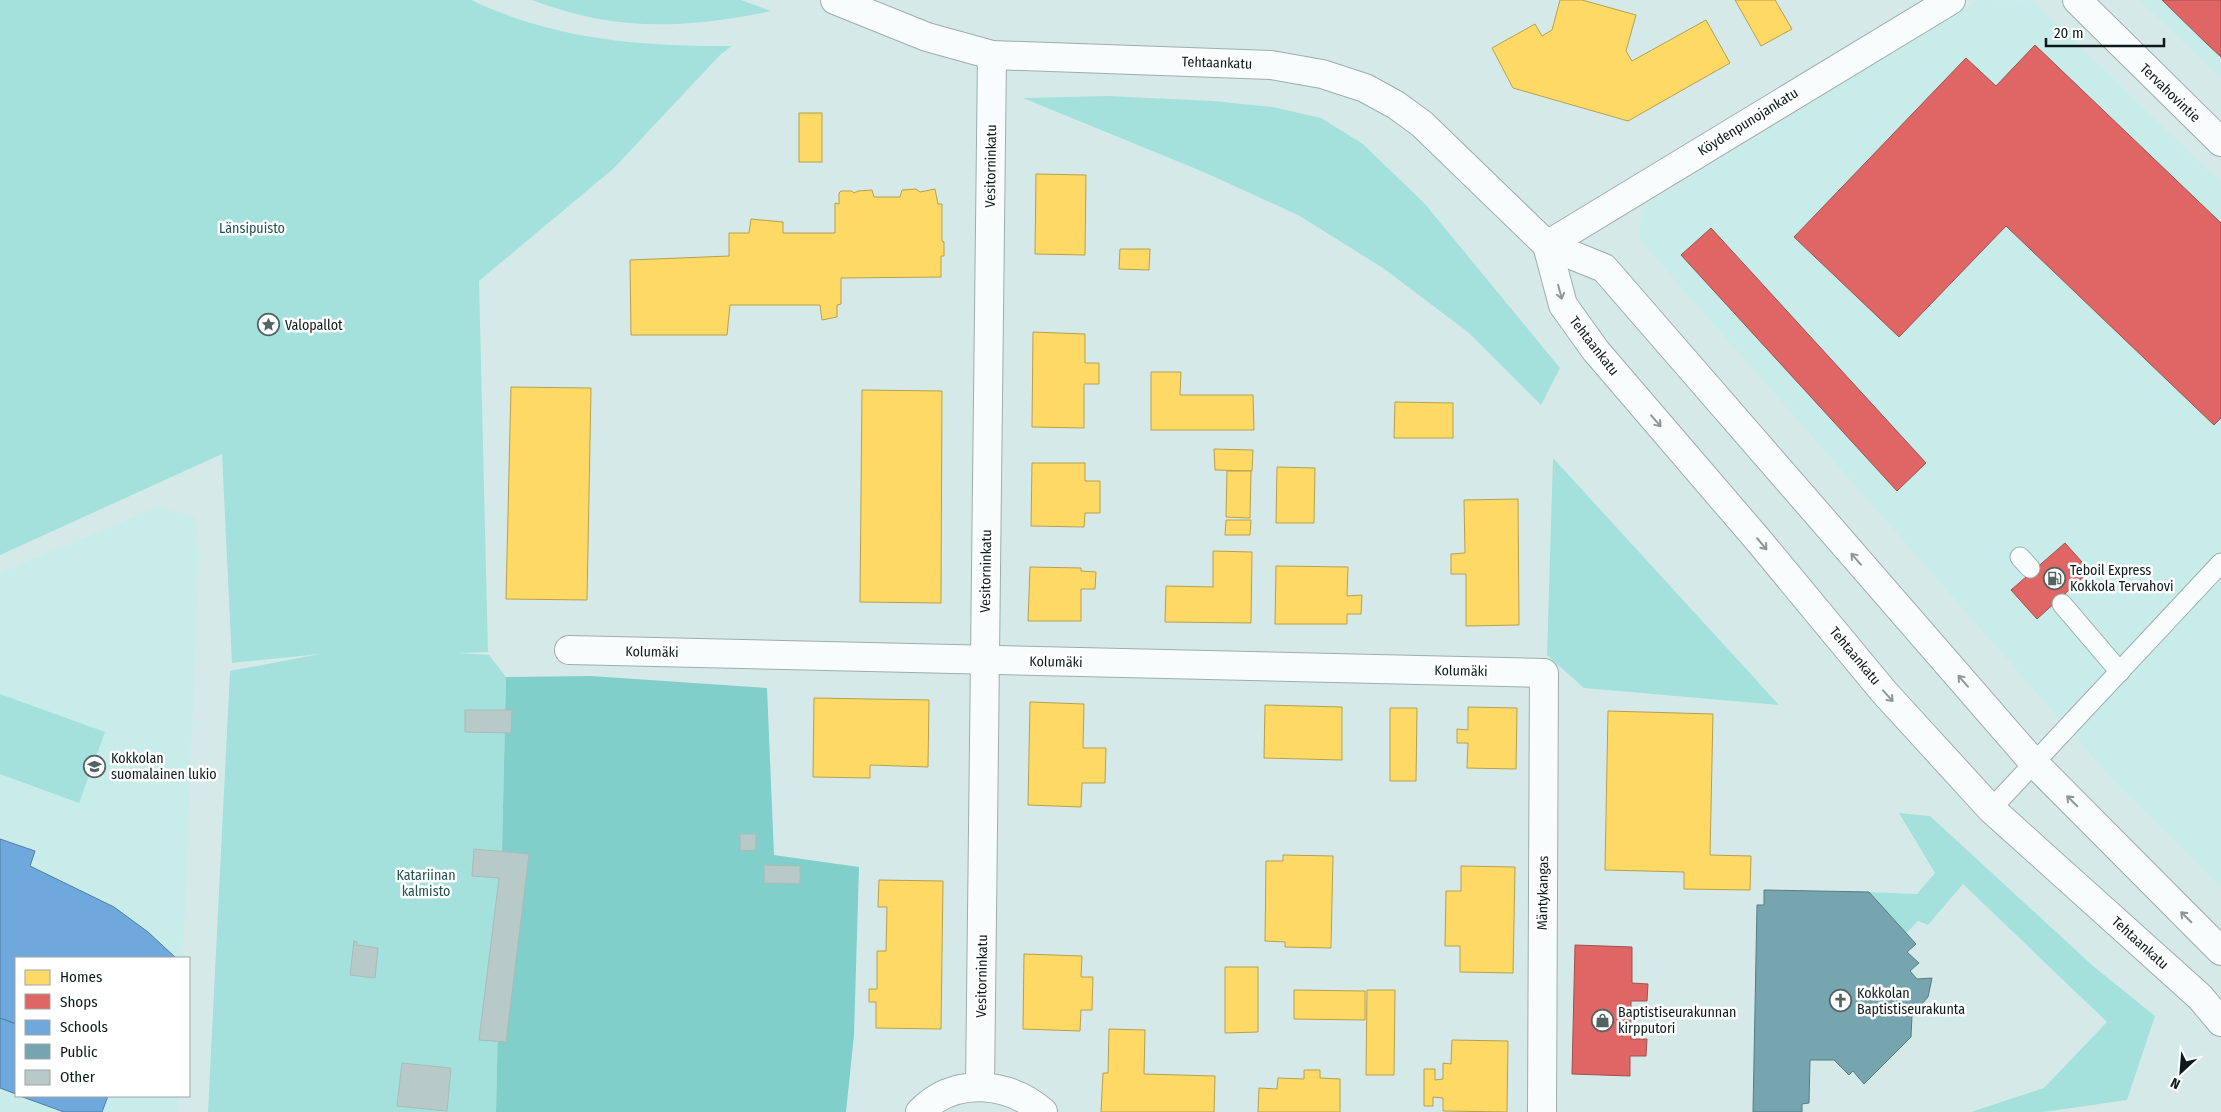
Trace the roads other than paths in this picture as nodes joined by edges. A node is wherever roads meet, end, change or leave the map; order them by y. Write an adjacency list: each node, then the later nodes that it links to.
1 (835, 0): 4 (street, Tehtaankatu)
2 (1951, 0): 6 (street, Köydenpunojankatu)
3 (2077, 0): 5 (street, Tervahovintie)
4 (992, 55): 6 (street, Tehtaankatu); 10 (street, Vesitorninkatu)
5 (2221, 142)
6 (1547, 245): 13 (street, Tehtaankatu, one-way to 6); 14 (street, Tehtaankatu, one-way to 14)
7 (2221, 563): 11 (lane)
8 (2062, 604): 11 (lane)
9 (569, 650): 10 (street, Kolumäki)
10 (985, 660): 12 (street, Kolumäki); 17 (street, Vesitorninkatu)
11 (2120, 672): 13 (lane)
12 (1544, 673): 20 (street, Mäntykangas)
13 (2034, 763): 14 (lane); 15 (street, Tehtaankatu, one-way to 13)
14 (1990, 810): 16 (street, Tehtaankatu)
15 (2221, 951)
16 (2221, 1022)
17 (980, 1086): 18 (street); 19 (street)
18 (920, 1112)
19 (1044, 1112)
20 (1542, 1112)

